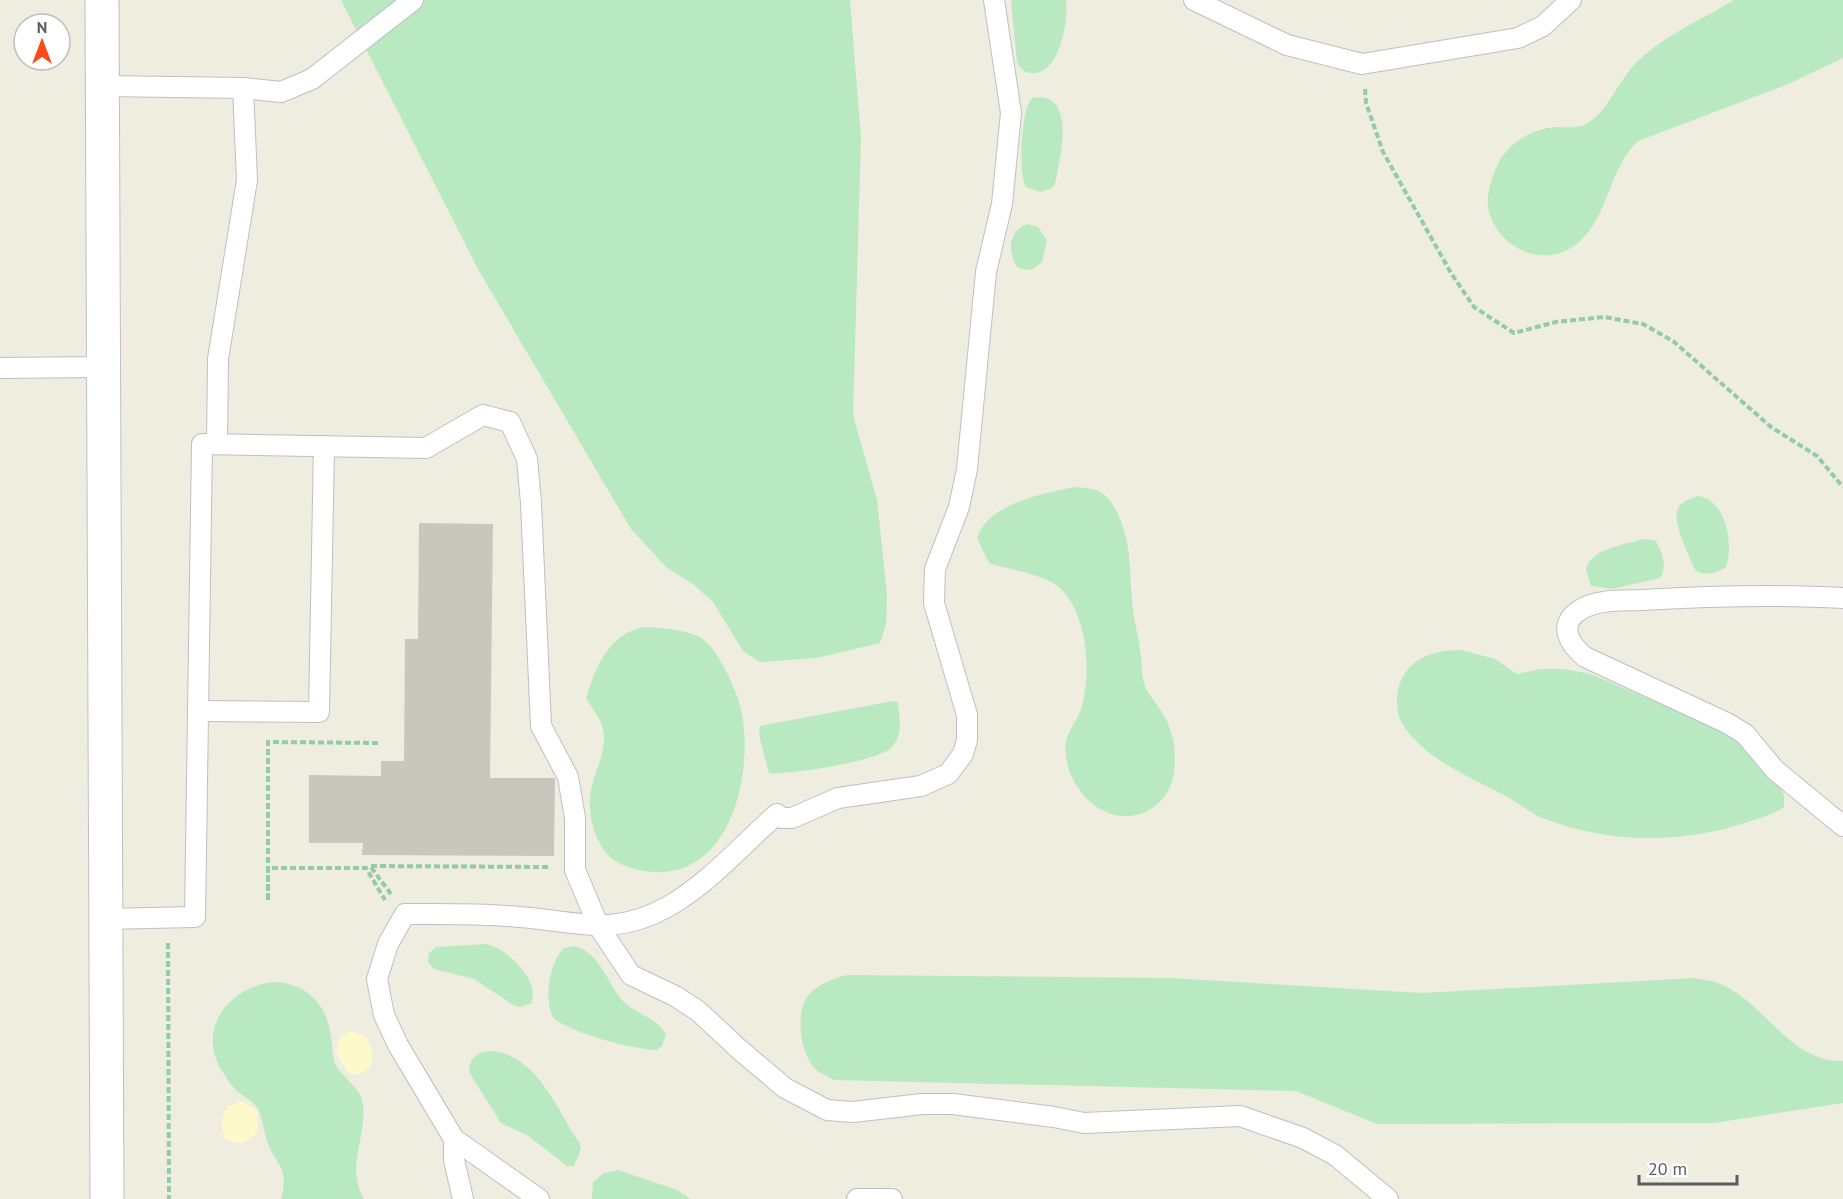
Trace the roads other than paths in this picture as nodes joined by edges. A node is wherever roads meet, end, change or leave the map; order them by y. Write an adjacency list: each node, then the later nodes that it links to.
1 (102, 0): 6 (main road)
2 (413, 0): 7 (lane)
3 (994, 0): 16 (lane)
4 (1194, 0): 5 (lane)
5 (1571, 0)
6 (102, 86): 7 (lane); 8 (main road)
7 (243, 88): 10 (lane)
8 (102, 367): 9 (lane); 15 (main road)
9 (0, 368)
10 (217, 444): 11 (lane); 13 (lane)
11 (324, 446): 13 (lane); 16 (lane)
12 (1843, 598): 14 (lane)
13 (198, 711): 15 (lane)
14 (1843, 826)
15 (105, 919): 18 (main road)
16 (599, 927): 17 (lane); 23 (lane)
17 (454, 1139): 19 (lane); 20 (lane)
18 (107, 1199)
19 (463, 1199)
20 (539, 1199)
21 (857, 1199): 22 (lane)
22 (892, 1199)
23 (1388, 1199)

